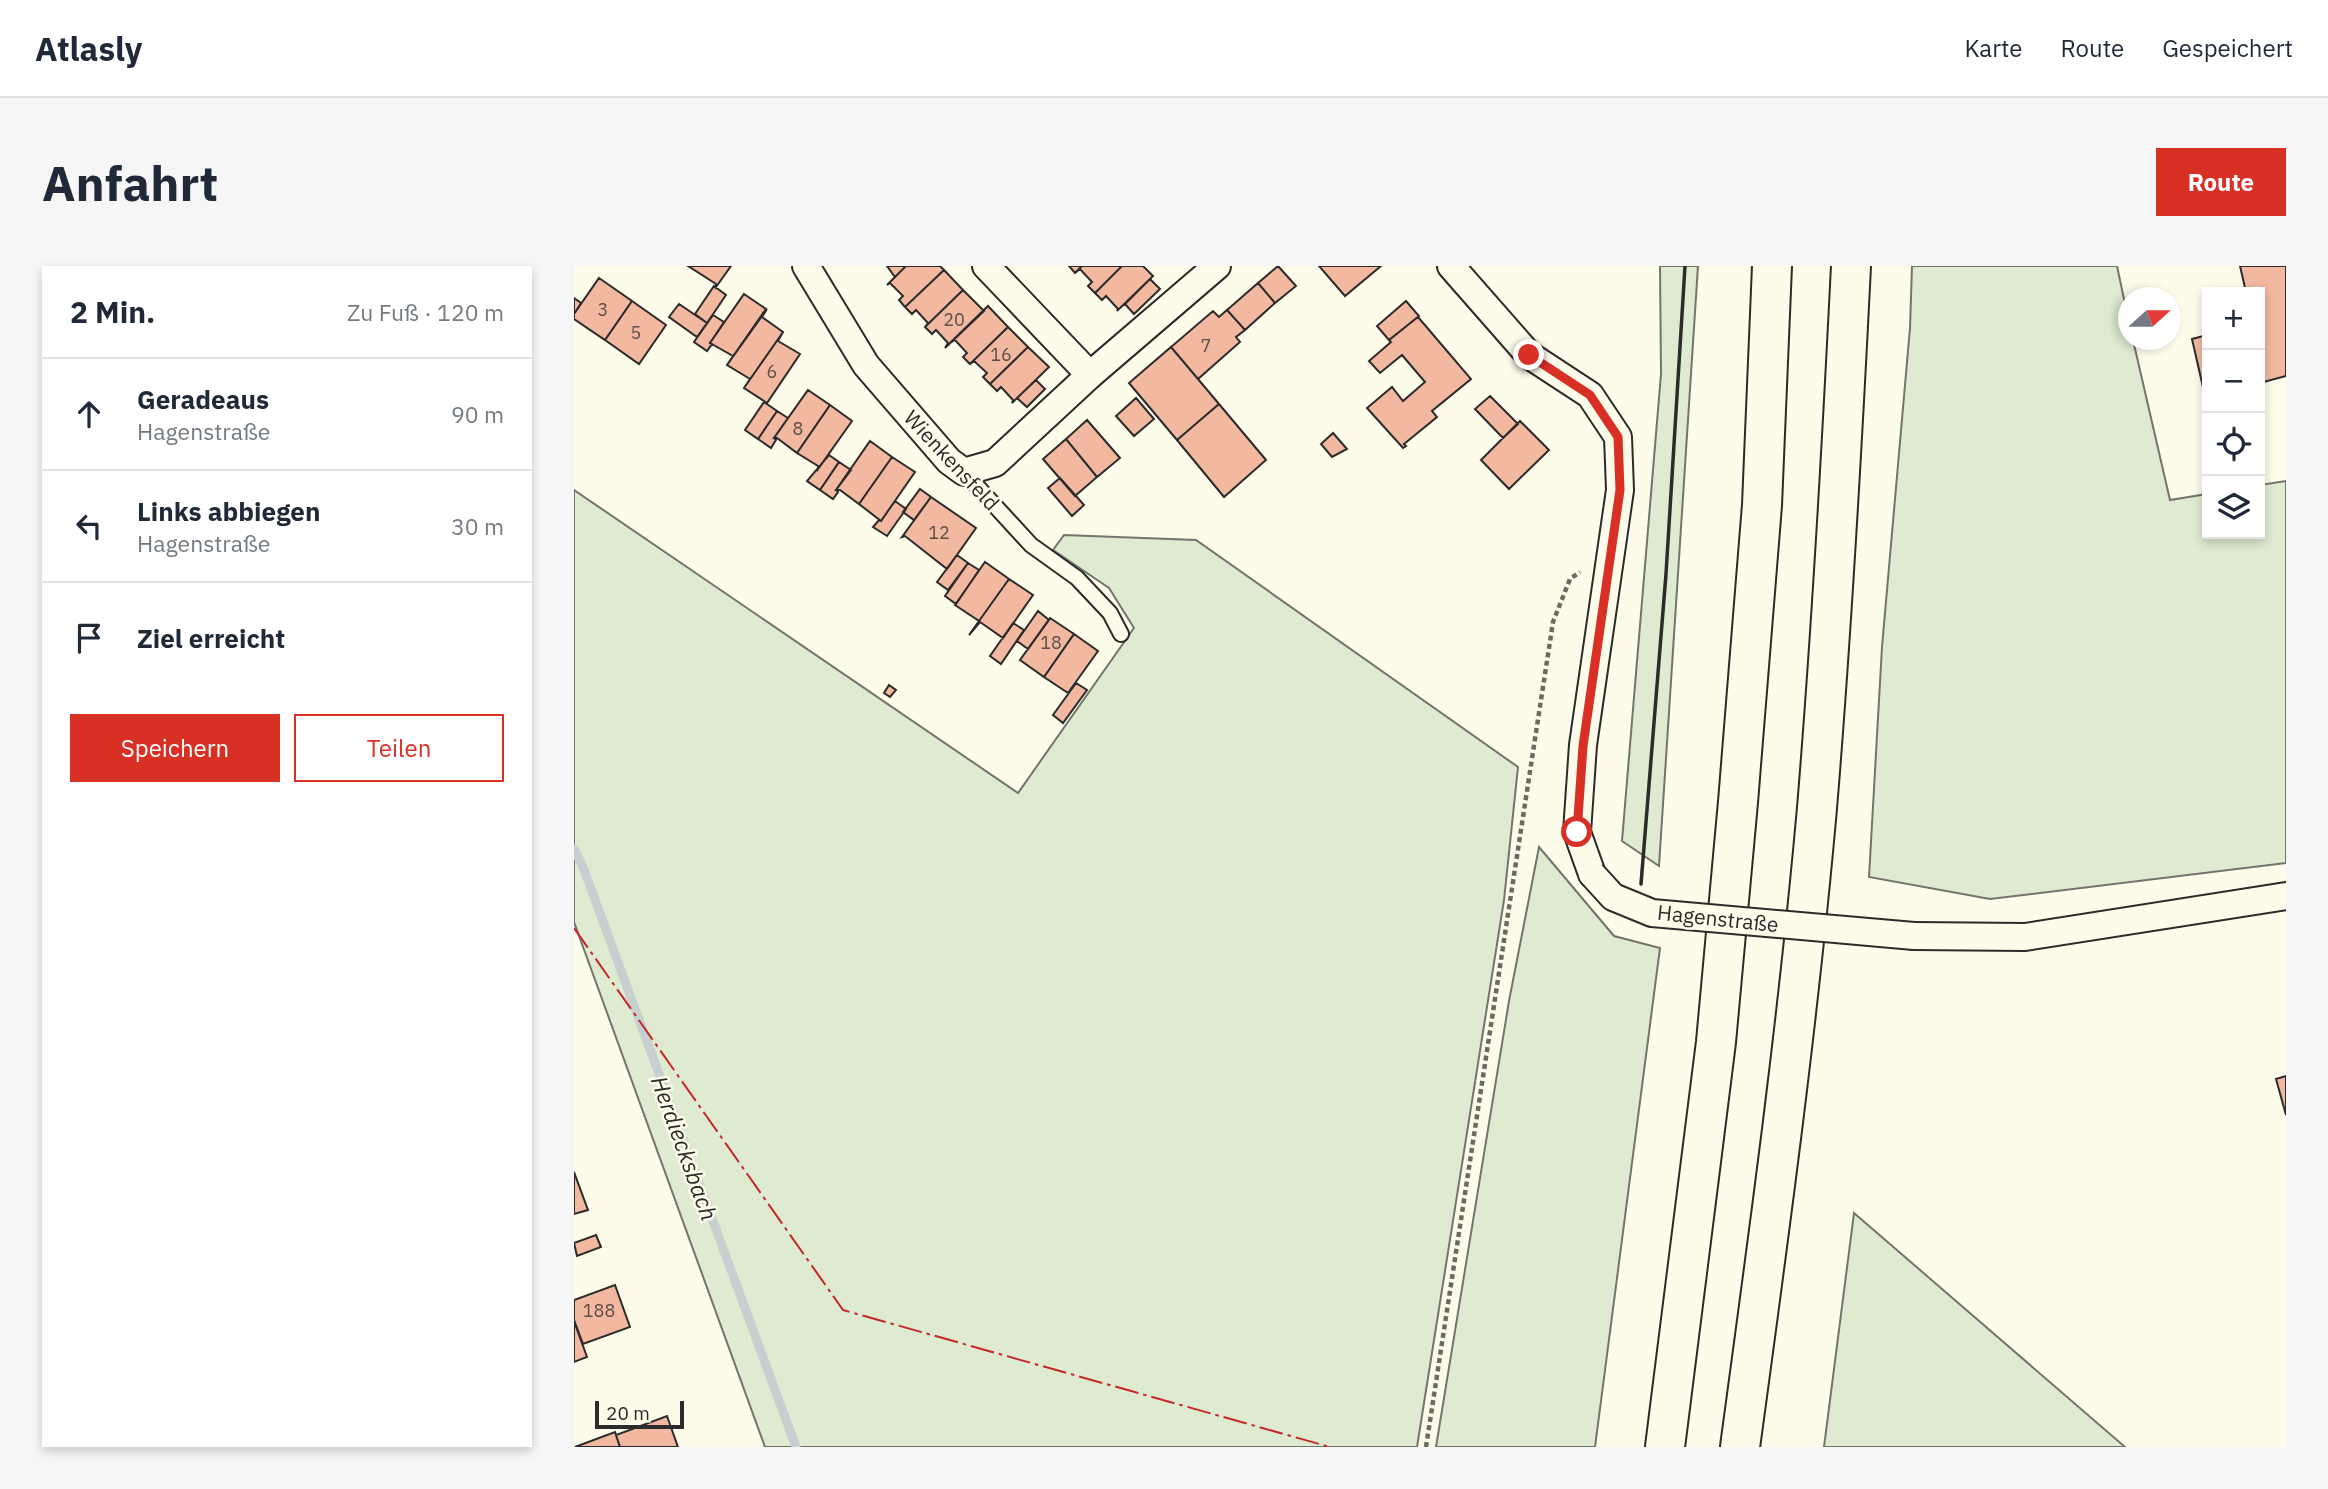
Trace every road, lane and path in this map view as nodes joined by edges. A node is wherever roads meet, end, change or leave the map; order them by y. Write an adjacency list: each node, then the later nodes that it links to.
1 (806, 266): 8 (street, Wienkensfeld)
2 (986, 266): 7 (street)
3 (1451, 266): 11 (street, Hagenstraße, bridge)
4 (1772, 266): 13 (highway)
5 (1851, 266): 14 (highway)
6 (1198, 272): 7 (street)
7 (1090, 375): 8 (street)
8 (964, 472): 10 (lane, Wienkensfeld)
9 (1553, 622): 12 (path)
10 (1121, 634)
11 (2286, 896)
12 (1426, 1447)
13 (1665, 1447)
14 (1740, 1447)

